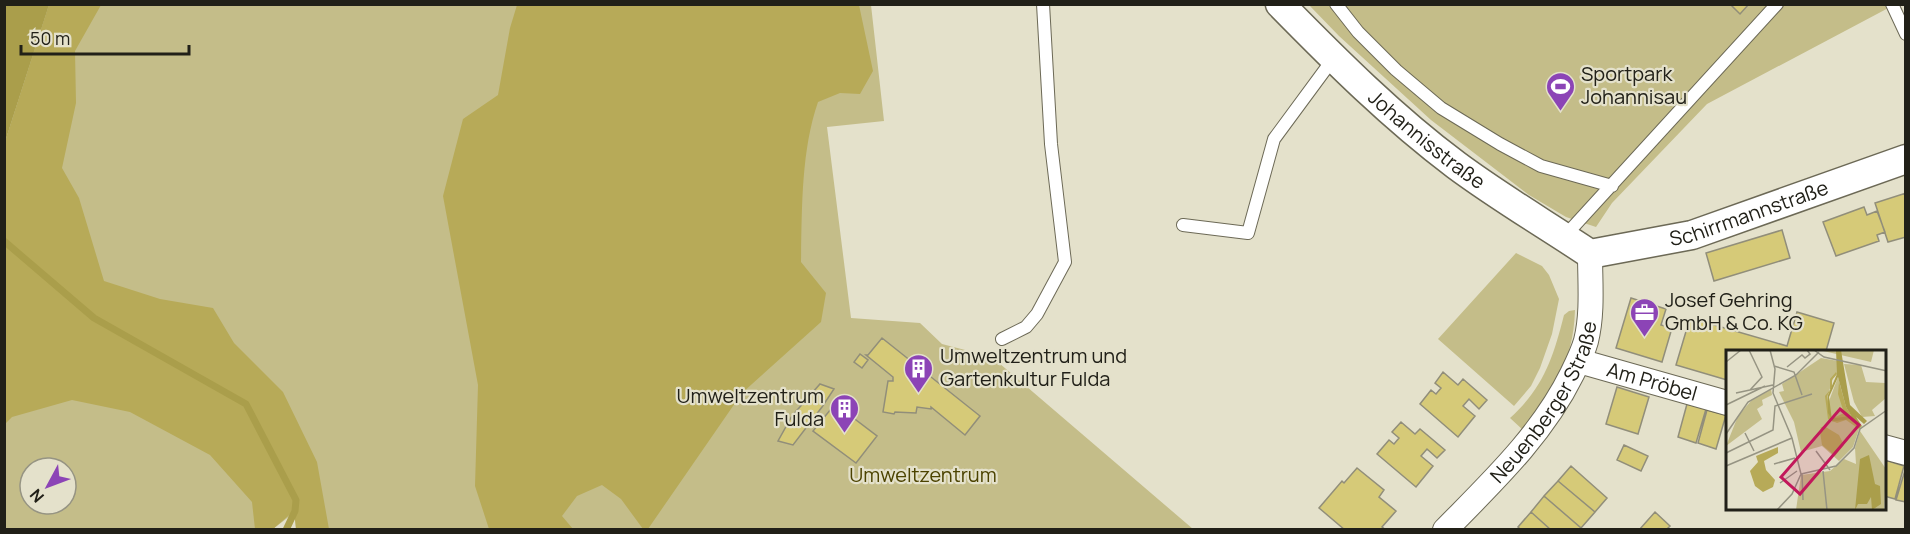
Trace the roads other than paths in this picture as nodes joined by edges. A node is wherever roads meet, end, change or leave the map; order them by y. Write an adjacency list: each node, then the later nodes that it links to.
1 (1043, 4): 13 (lane)
2 (1280, 4): 7 (street, Johannisstraße)
3 (1336, 4): 9 (lane)
4 (1777, 4): 9 (lane)
5 (1892, 4): 6 (lane)
6 (1905, 33)
7 (1333, 59): 10 (lane); 11 (street, Johannisstraße)
8 (1905, 159): 12 (street, Schirrmannstraße)
9 (1612, 186): 11 (lane)
10 (1183, 225)
11 (1564, 237): 12 (street, Johannisstraße)
12 (1590, 254): 14 (street, Neuenberger Straße)
13 (1002, 339)
14 (1579, 361): 15 (street, Am Pröbel); 18 (street, Neuenberger Straße)
15 (1726, 403)
16 (1886, 448): 17 (street)
17 (1905, 453)
18 (1445, 530)

